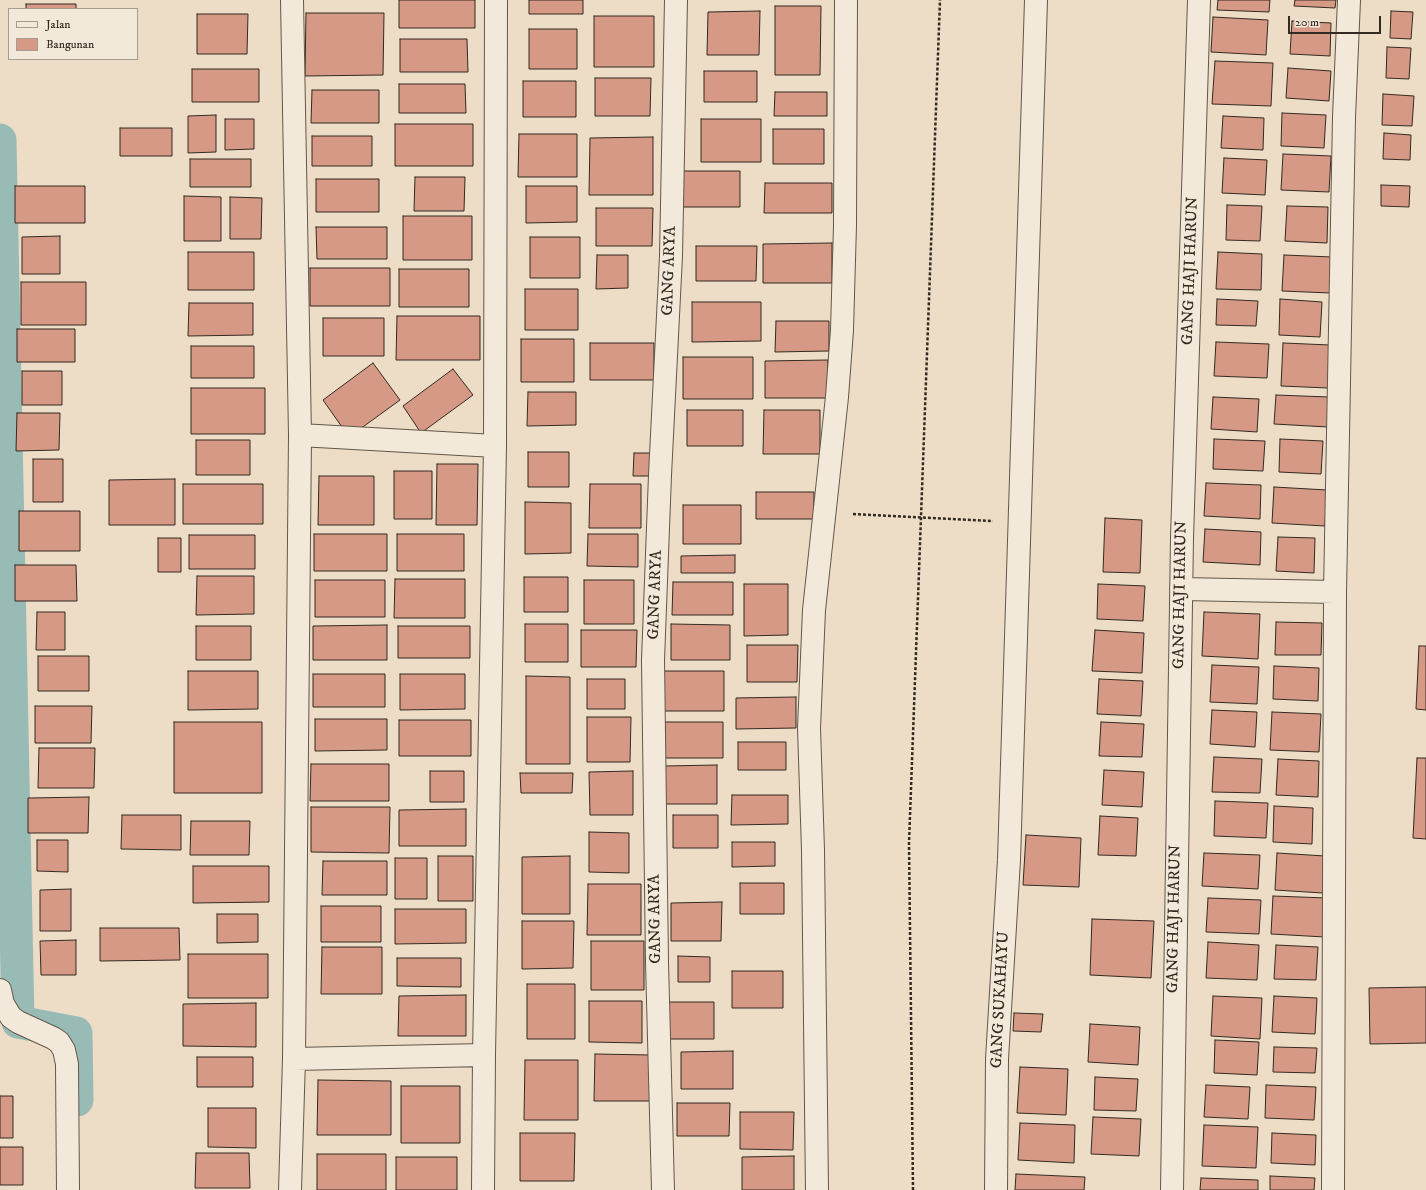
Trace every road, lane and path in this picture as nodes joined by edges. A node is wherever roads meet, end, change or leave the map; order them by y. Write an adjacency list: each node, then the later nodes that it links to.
1 (292, 0): 9 (street)
2 (496, 0): 10 (street)
3 (676, 0): 22 (street, GANG ARYA)
4 (846, 0): 11 (street)
5 (940, 0): 12 (path)
6 (1036, 0): 25 (street, GANG SUKAHAYU)
7 (1199, 0): 14 (street, GANG HAJI HARUN)
8 (1349, 0): 15 (street)
9 (300, 435): 10 (street); 18 (street)
10 (495, 446): 17 (street)
11 (824, 512): 12 (path); 23 (street)
12 (921, 518): 13 (path); 24 (path)
13 (999, 521)
14 (1181, 589): 15 (street); 26 (street, GANG HAJI HARUN)
15 (1334, 592): 27 (street)
16 (0, 990): 19 (street)
17 (484, 1055): 18 (street); 21 (street)
18 (294, 1059): 20 (street)
19 (68, 1190)
20 (290, 1190)
21 (483, 1190)
22 (663, 1190)
23 (817, 1190)
24 (913, 1190)
25 (996, 1190)
26 (1172, 1190)
27 (1333, 1190)

